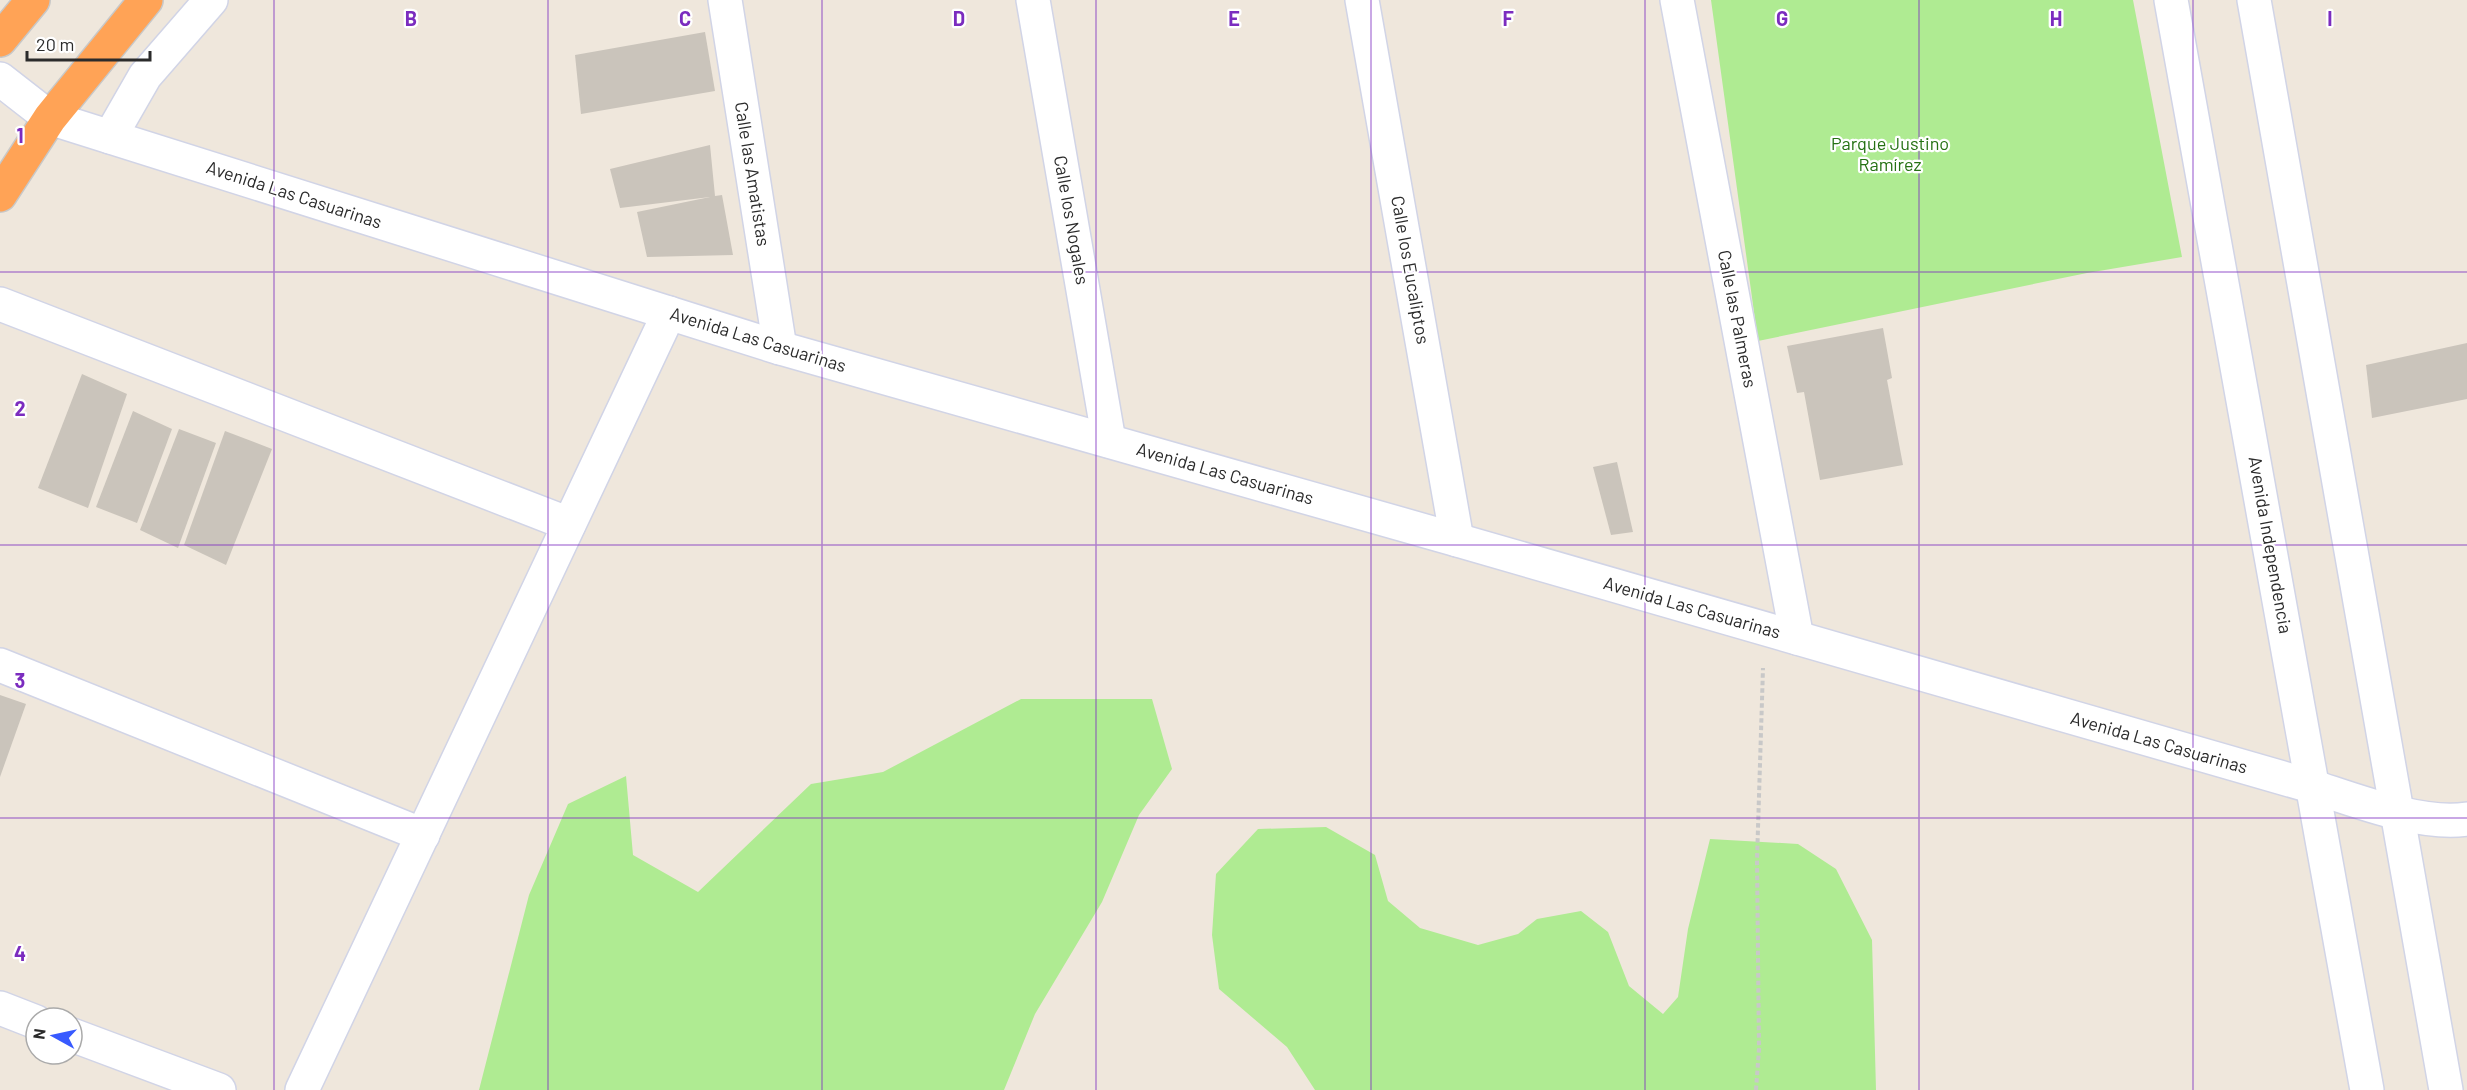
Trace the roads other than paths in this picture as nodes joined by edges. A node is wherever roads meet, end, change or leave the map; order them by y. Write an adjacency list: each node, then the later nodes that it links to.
1 (33, 0): 10 (highway)
2 (146, 0): 12 (highway)
3 (211, 0): 13 (street)
4 (724, 0): 17 (street, Calle las Amatistas)
5 (1032, 0): 18 (street, Calle los Nogales)
6 (1362, 0): 20 (street, Calle los Eucaliptos)
7 (1677, 0): 21 (street, Calle las Palmeras)
8 (2171, 0): 23 (street, Avenida Independencia)
9 (2254, 0): 24 (street)
10 (0, 40)
11 (0, 79): 12 (street, Avenida Las Casuarinas)
12 (50, 118): 13 (street, Avenida Las Casuarinas); 14 (highway)
13 (110, 136): 16 (street, Avenida Las Casuarinas)
14 (0, 195)
15 (0, 304): 19 (street)
16 (669, 313): 17 (street, Avenida Las Casuarinas); 19 (street)
17 (780, 348): 18 (street, Avenida Las Casuarinas)
18 (1109, 441): 20 (street, Avenida Las Casuarinas)
19 (570, 524): 26 (street)
20 (1457, 540): 21 (street, Avenida Las Casuarinas)
21 (1782, 634): 23 (street, Avenida Las Casuarinas)
22 (0, 665): 26 (street)
23 (2314, 787): 24 (street, Avenida Las Casuarinas); 32 (street, Avenida Independencia)
24 (2396, 813): 25 (street, Avenida Las Casuarinas); 33 (street)
25 (2467, 819)
26 (423, 835): 31 (street)
27 (0, 1008): 28 (street)
28 (24, 1017)
29 (84, 1039): 30 (street)
30 (219, 1090)
31 (302, 1090)
32 (2367, 1090)
33 (2446, 1090)

